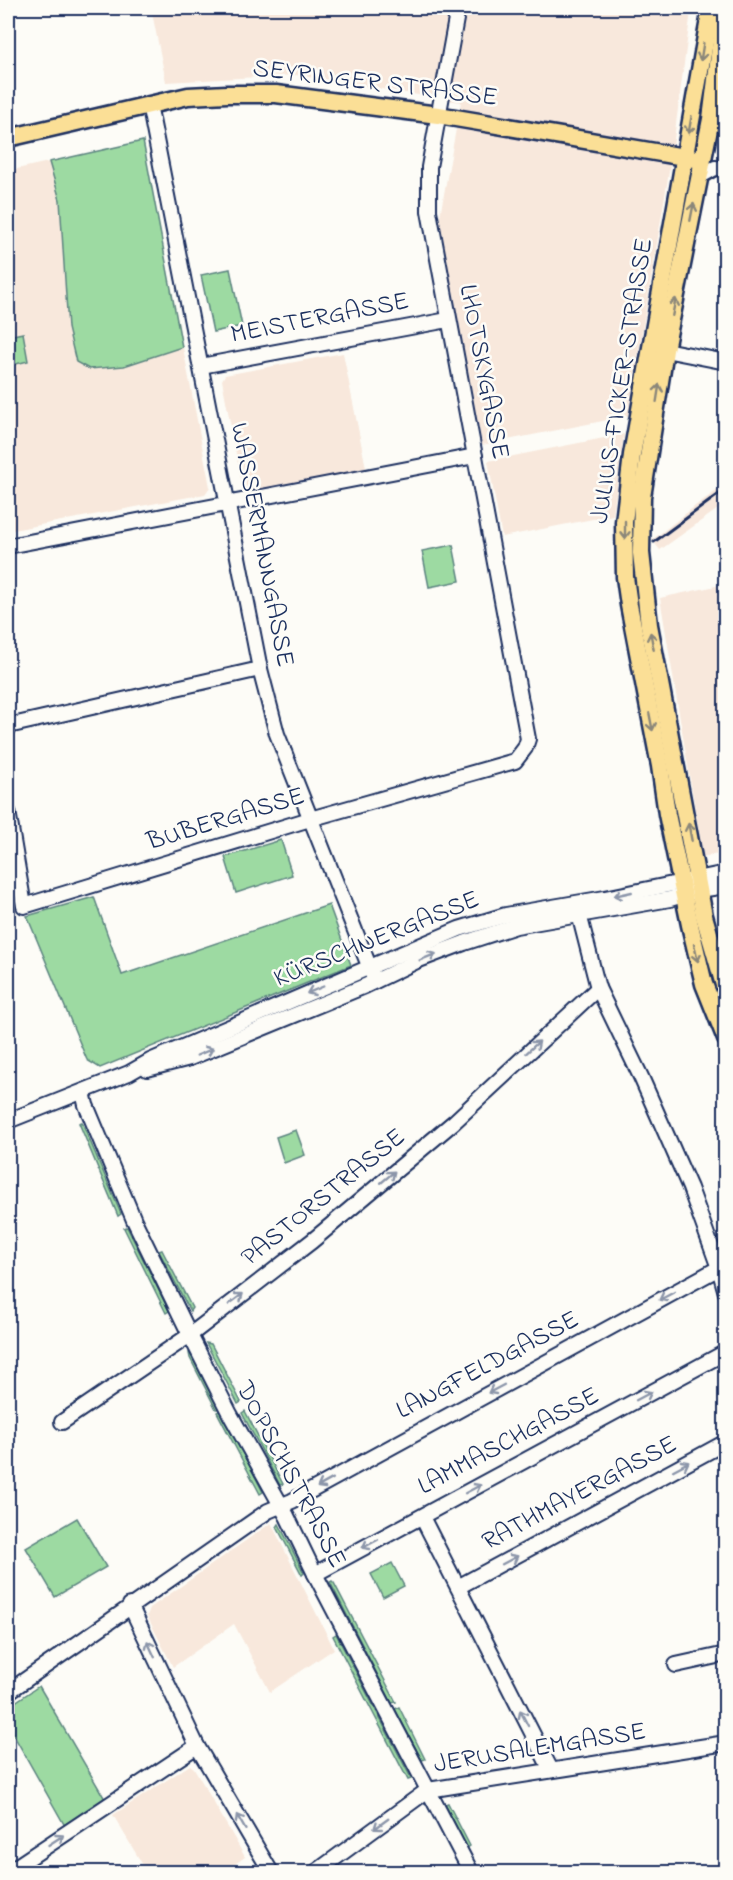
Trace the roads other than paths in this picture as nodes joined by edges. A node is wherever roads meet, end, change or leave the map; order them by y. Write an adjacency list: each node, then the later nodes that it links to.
1 (458, 8): 4 (street, LHOTSKYGASSE)
2 (717, 12): 6 (main road, JULIUS-FICKER-STRASSE, one-way to 6); 7 (main road, JULIUS-FICKER-STRASSE)
3 (149, 104): 4 (main road, SEYRINGER STRASSE); 5 (main road, SEYRINGER STRASSE); 12 (street, WASSERMANNGASSE)
4 (438, 115): 6 (main road, SEYRINGER STRASSE); 9 (street, LHOTSKYGASSE)
5 (8, 138)
6 (685, 157): 7 (main road, SEYRINGER STRASSE); 10 (main road, JULIUS-FICKER-STRASSE)
7 (701, 168): 8 (street, SEYRINGER STRASSE); 10 (main road, JULIUS-FICKER-STRASSE, one-way to 7)
8 (726, 169)
9 (448, 320): 12 (street, MEISTERGASSE); 13 (street, LHOTSKYGASSE)
10 (658, 348): 11 (street); 22 (main road, JULIUS-FICKER-STRASSE)
11 (726, 362)
12 (201, 366): 14 (street, WASSERMANNGASSE)
13 (475, 456): 14 (street); 18 (street, LHOTSKYGASSE)
14 (228, 505): 15 (street); 16 (street, WASSERMANNGASSE)
15 (8, 546)
16 (260, 669): 17 (street); 20 (street, WASSERMANNGASSE)
17 (8, 726)
18 (527, 744): 20 (street, BUBERGASSE)
19 (8, 811): 20 (street, BUBERGASSE)
20 (310, 819): 25 (street, WASSERMANNGASSE)
21 (726, 873): 22 (street, KÜRSCHNERGASSE)
22 (690, 886): 23 (street, KÜRSCHNERGASSE); 24 (street, KÜRSCHNERGASSE); 25 (street, KÜRSCHNERGASSE, one-way to 25); 28 (main road, JULIUS-FICKER-STRASSE); 29 (main road, JULIUS-FICKER-STRASSE, one-way to 29)
23 (726, 886)
24 (579, 914): 26 (street, KÜRSCHNERGASSE, one-way to 24); 27 (street)
25 (369, 966): 26 (street, WASSERMANNGASSE); 30 (street, KÜRSCHNERGASSE, one-way to 30)
26 (375, 981): 30 (street, KÜRSCHNERGASSE, one-way to 26)
27 (598, 988): 33 (street); 35 (street, PASTORSTRASSE, one-way to 27)
28 (726, 992)
29 (726, 1039)
30 (129, 1072): 31 (street, KÜRSCHNERGASSE)
31 (82, 1092): 32 (street, KÜRSCHNERGASSE); 35 (street, DOPSCHSTRASSE)
32 (8, 1121)
33 (719, 1268): 34 (street); 39 (street, LANGFELDGASSE, one-way to 39)
34 (726, 1293)
35 (190, 1335): 37 (street, PASTORSTRASSE); 39 (street, DOPSCHSTRASSE)
36 (726, 1352): 40 (street, LAMMASCHGASSE, one-way to 36)
37 (62, 1422)
38 (726, 1442): 42 (street, RATHMAYERGASSE, one-way to 38)
39 (281, 1505): 41 (street, DOPSCHSTRASSE); 43 (street, LANGFELDGASSE)
40 (422, 1517): 41 (street, LAMMASCHGASSE, one-way to 41); 42 (street)
41 (315, 1574): 50 (street, DOPSCHSTRASSE)
42 (458, 1587): 49 (street, one-way to 42)
43 (130, 1605): 46 (street, LANGFELDGASSE); 48 (street, one-way to 43)
44 (726, 1654): 45 (street)
45 (676, 1665)
46 (8, 1692)
47 (726, 1743): 49 (street, JERUSALEMGASSE)
48 (197, 1746): 51 (street, one-way to 48); 52 (street, one-way to 48)
49 (551, 1770): 50 (street, JERUSALEMGASSE)
50 (428, 1790): 53 (street, JERUSALEMGASSE, one-way to 53); 54 (street, DOPSCHSTRASSE)
51 (8, 1872)
52 (271, 1872)
53 (316, 1872)
54 (471, 1872)

